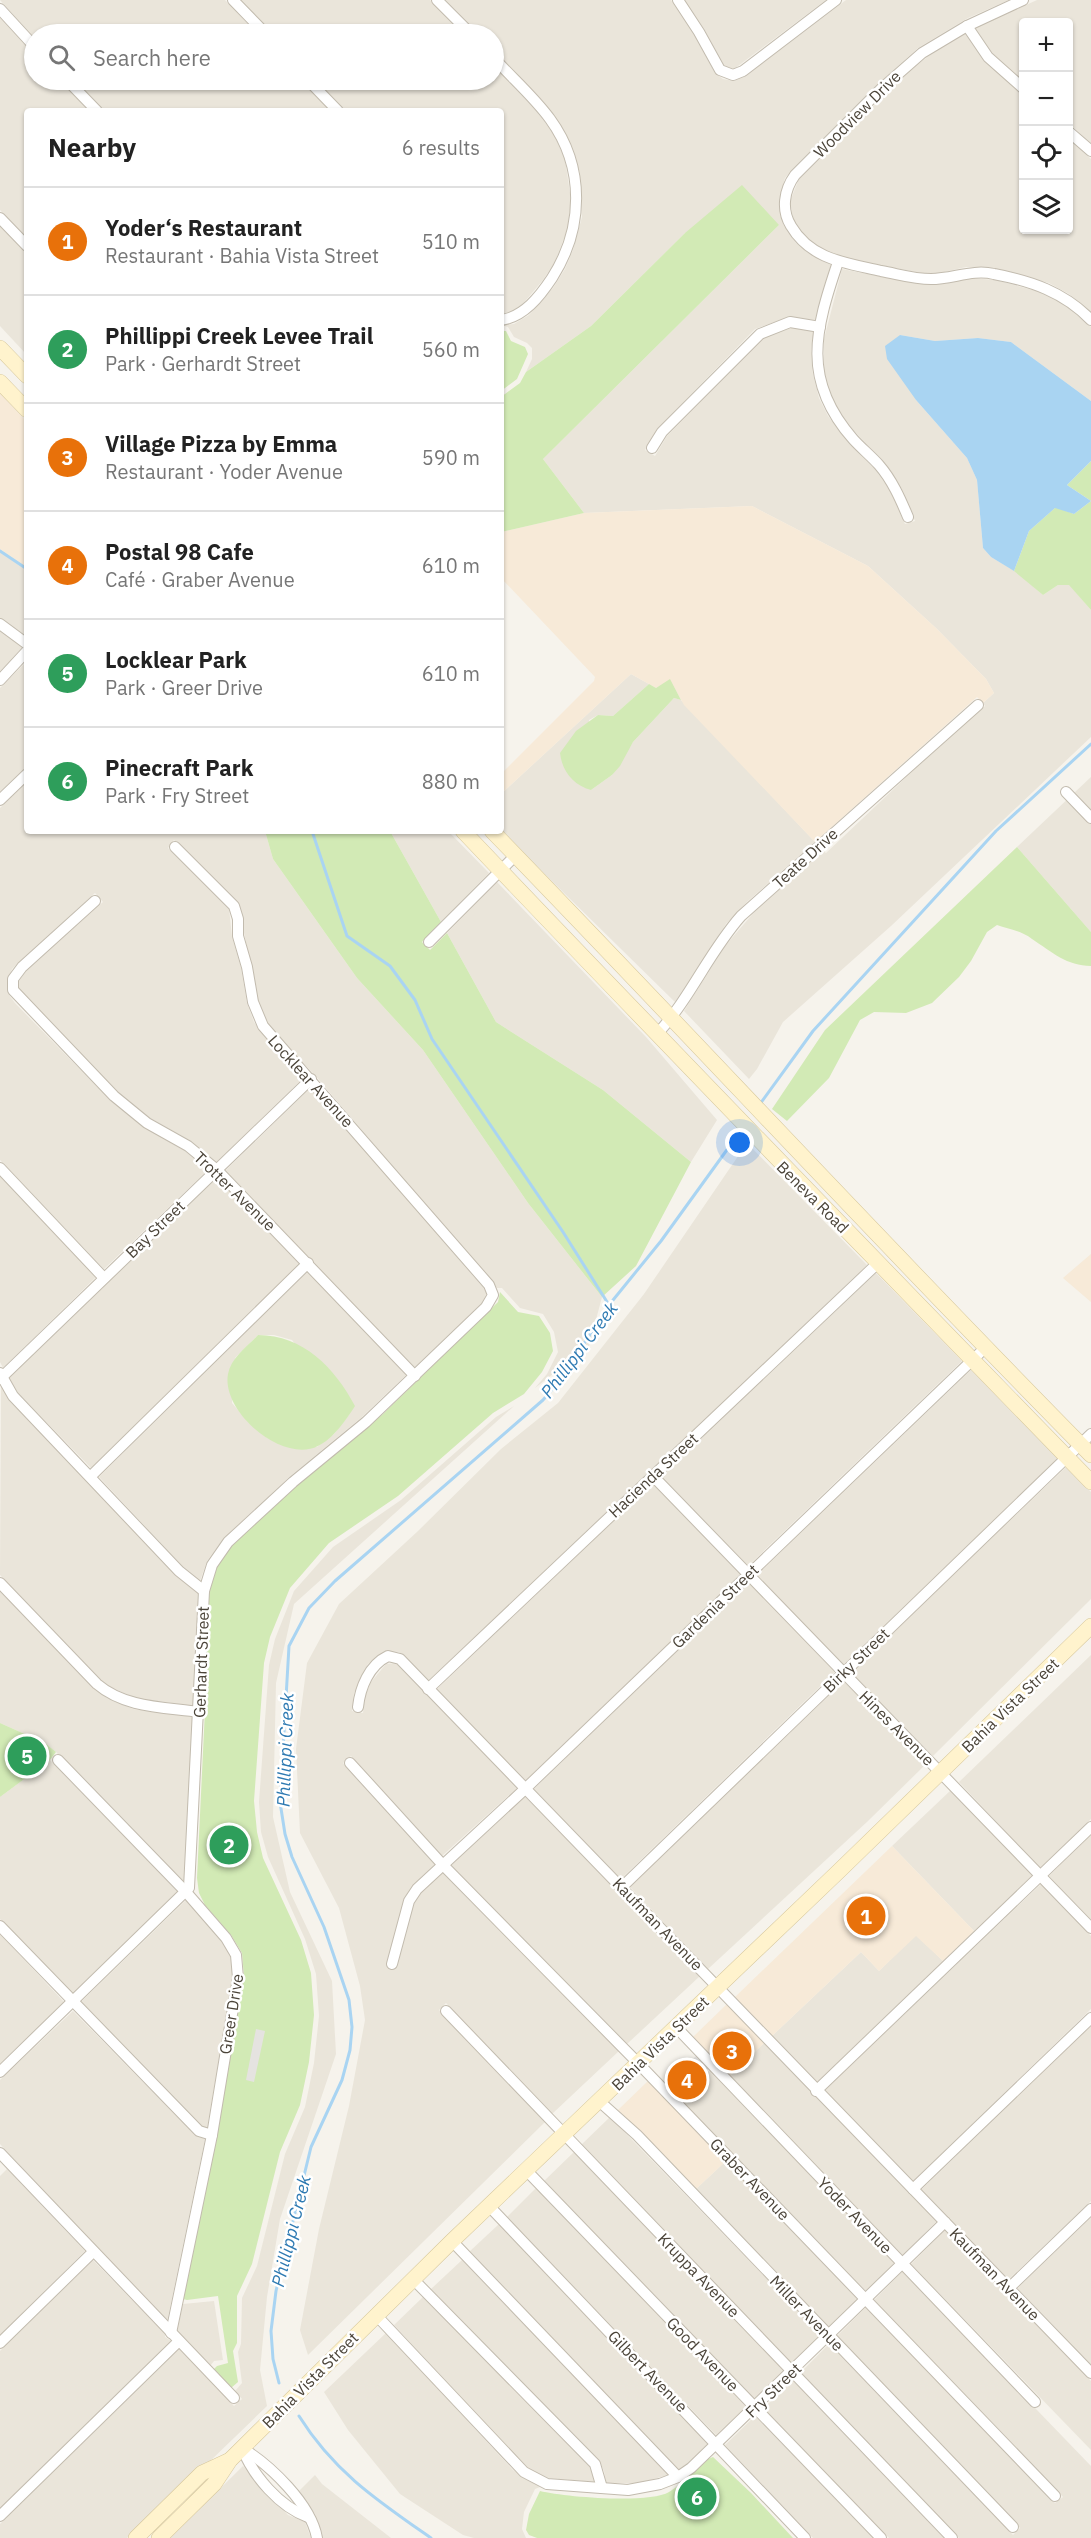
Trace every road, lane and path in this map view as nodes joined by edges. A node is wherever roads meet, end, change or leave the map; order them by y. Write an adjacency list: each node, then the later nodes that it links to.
1 (233, 0): 7 (street)
2 (437, 0): 8 (street)
3 (678, 0): 4 (street)
4 (836, 0)
5 (1023, 0): 9 (street, Woodview Drive)
6 (0, 9): 10 (street)
7 (256, 24)
8 (461, 24)
9 (967, 26): 12 (street); 21 (street, Woodview Drive)
10 (24, 35)
11 (504, 68): 22 (street)
12 (1019, 85)
13 (77, 90): 15 (street)
14 (319, 90): 16 (street)
15 (94, 108)
16 (336, 108)
17 (1073, 135): 18 (street)
18 (1091, 151)
19 (0, 218): 20 (street)
20 (24, 243)
21 (838, 262): 23 (street, Woodview Drive); 24 (street)
22 (504, 319)
23 (1091, 320)
24 (820, 327): 29 (street); 30 (street)
25 (0, 348): 26 (main road)
26 (24, 373)
27 (0, 382): 28 (main road)
28 (24, 407)
29 (652, 448)
30 (908, 517)
31 (0, 624): 32 (street)
32 (24, 642)
33 (24, 654): 34 (street)
34 (0, 680)
35 (978, 705): 47 (street, Teate Drive)
36 (24, 777): 38 (street)
37 (1066, 792): 39 (street)
38 (0, 800)
39 (1091, 818)
40 (466, 834): 44 (main road, Beneva Road)
41 (495, 834): 43 (main road, Beneva Road)
42 (175, 847): 49 (street, Locklear Avenue)
43 (516, 855): 44 (street); 47 (main road, Beneva Road)
44 (500, 870): 46 (street); 48 (main road, Beneva Road)
45 (95, 901): 51 (street, Trotter Avenue)
46 (429, 942)
47 (672, 1018): 48 (street, Teate Drive); 56 (main road, Beneva Road)
48 (658, 1033): 52 (main road, Beneva Road)
49 (311, 1079): 51 (street, Bay Street); 55 (street, Locklear Avenue)
50 (0, 1168): 54 (street)
51 (217, 1170): 53 (street, Trotter Avenue); 54 (street, Bay Street)
52 (879, 1262): 57 (main road, Beneva Road); 63 (street, Hacienda Street)
53 (308, 1263): 59 (street, Trotter Avenue); 62 (street)
54 (104, 1278): 58 (street, Bay Street)
55 (493, 1294): 59 (street, Gerhardt Street)
56 (986, 1347): 57 (street, Gardenia Street); 60 (main road, Beneva Road)
57 (973, 1360): 61 (main road, Beneva Road); 65 (street, Gardenia Street)
58 (1, 1376): 62 (street)
59 (414, 1376): 67 (street, Gerhardt Street)
60 (1087, 1444): 61 (street, Birky Street)
61 (1067, 1458): 64 (main road, Beneva Road); 69 (street, Birky Street)
62 (91, 1476): 67 (street)
63 (652, 1476): 65 (street, Hines Avenue); 70 (street, Hacienda Street)
64 (1091, 1482)
65 (749, 1574): 69 (street, Hines Avenue); 76 (street, Gardenia Street)
66 (0, 1583): 72 (street)
67 (204, 1591): 72 (street, Gerhardt Street)
68 (1091, 1626): 75 (main road, Bahia Vista Street)
69 (843, 1672): 75 (street, Hines Avenue); 80 (street, Birky Street)
70 (428, 1689): 71 (street, Kaufman Avenue); 76 (street, Kaufman Avenue)
71 (358, 1707)
72 (200, 1712): 81 (street, Gerhardt Street)
73 (58, 1760): 81 (street, Greer Drive)
74 (350, 1763): 78 (street, Graber Avenue)
75 (941, 1772): 79 (street, Hines Avenue); 85 (main road, Bahia Vista Street)
76 (525, 1789): 78 (street, Gardenia Street); 80 (street, Kaufman Avenue)
77 (1091, 1827): 79 (street)
78 (442, 1864): 84 (street); 90 (street, Graber Avenue)
79 (1041, 1876): 83 (street, Hines Avenue); 92 (street)
80 (622, 1887): 85 (street, Kaufman Avenue)
81 (186, 1892): 86 (street); 95 (street, Greer Drive)
82 (0, 1926): 86 (street)
83 (1091, 1928)
84 (392, 1964)
85 (718, 1987): 89 (main road, Bahia Vista Street); 92 (street, Kaufman Avenue)
86 (72, 2002): 91 (street); 95 (street)
87 (446, 2011): 94 (street, Kruppa Avenue)
88 (1091, 2018): 98 (street)
89 (676, 2027): 90 (main road, Bahia Vista Street); 104 (street, Yoder Avenue)
90 (638, 2063): 93 (main road, Bahia Vista Street); 107 (street, Graber Avenue)
91 (0, 2072)
92 (816, 2091): 98 (street, Kaufman Avenue)
93 (599, 2101): 94 (main road, Bahia Vista Street); 109 (street, Miller Avenue)
94 (564, 2134): 97 (main road, Bahia Vista Street); 112 (street, Kruppa Avenue)
95 (212, 2135): 110 (street, Greer Drive)
96 (2, 2160): 103 (street)
97 (526, 2170): 99 (main road, Bahia Vista Street); 116 (street, Good Avenue)
98 (913, 2189): 101 (street, Kaufman Avenue)
99 (489, 2206): 102 (main road, Bahia Vista Street); 117 (street, Gilbert Avenue)
100 (1091, 2209): 106 (street)
101 (945, 2222): 104 (street, Fry Street); 106 (street, Kaufman Avenue)
102 (452, 2241): 105 (main road, Bahia Vista Street); 120 (street)
103 (93, 2252): 110 (street); 111 (street)
104 (903, 2264): 107 (street, Fry Street); 115 (street, Yoder Avenue)
105 (413, 2279): 108 (main road, Bahia Vista Street); 121 (street)
106 (1009, 2289): 113 (street, Kaufman Avenue)
107 (866, 2299): 109 (street, Fry Street); 122 (street, Graber Avenue)
108 (376, 2315): 118 (main road, Bahia Vista Street); 121 (street, Fry Street)
109 (829, 2336): 112 (street, Fry Street); 124 (street, Miller Avenue)
110 (175, 2337): 114 (street); 123 (street)
111 (0, 2343)
112 (792, 2372): 116 (street, Fry Street); 130 (street, Kruppa Avenue)
113 (1091, 2373)
114 (234, 2398)
115 (1035, 2402)
116 (755, 2408): 117 (street, Fry Street); 129 (street, Good Avenue)
117 (717, 2444): 120 (street, Fry Street); 128 (street, Gilbert Avenue)
118 (242, 2448): 119 (main road, Bahia Vista Street); 127 (street)
119 (230, 2460): 125 (main road, Bahia Vista Street); 126 (main road, Bahia Vista Street)
120 (678, 2477): 121 (street, Fry Street)
121 (602, 2488)
122 (1055, 2496)
123 (0, 2516)
124 (1013, 2527)
125 (136, 2538)
126 (159, 2538)
127 (317, 2538)
128 (805, 2538)
129 (881, 2538)
130 (952, 2538)

